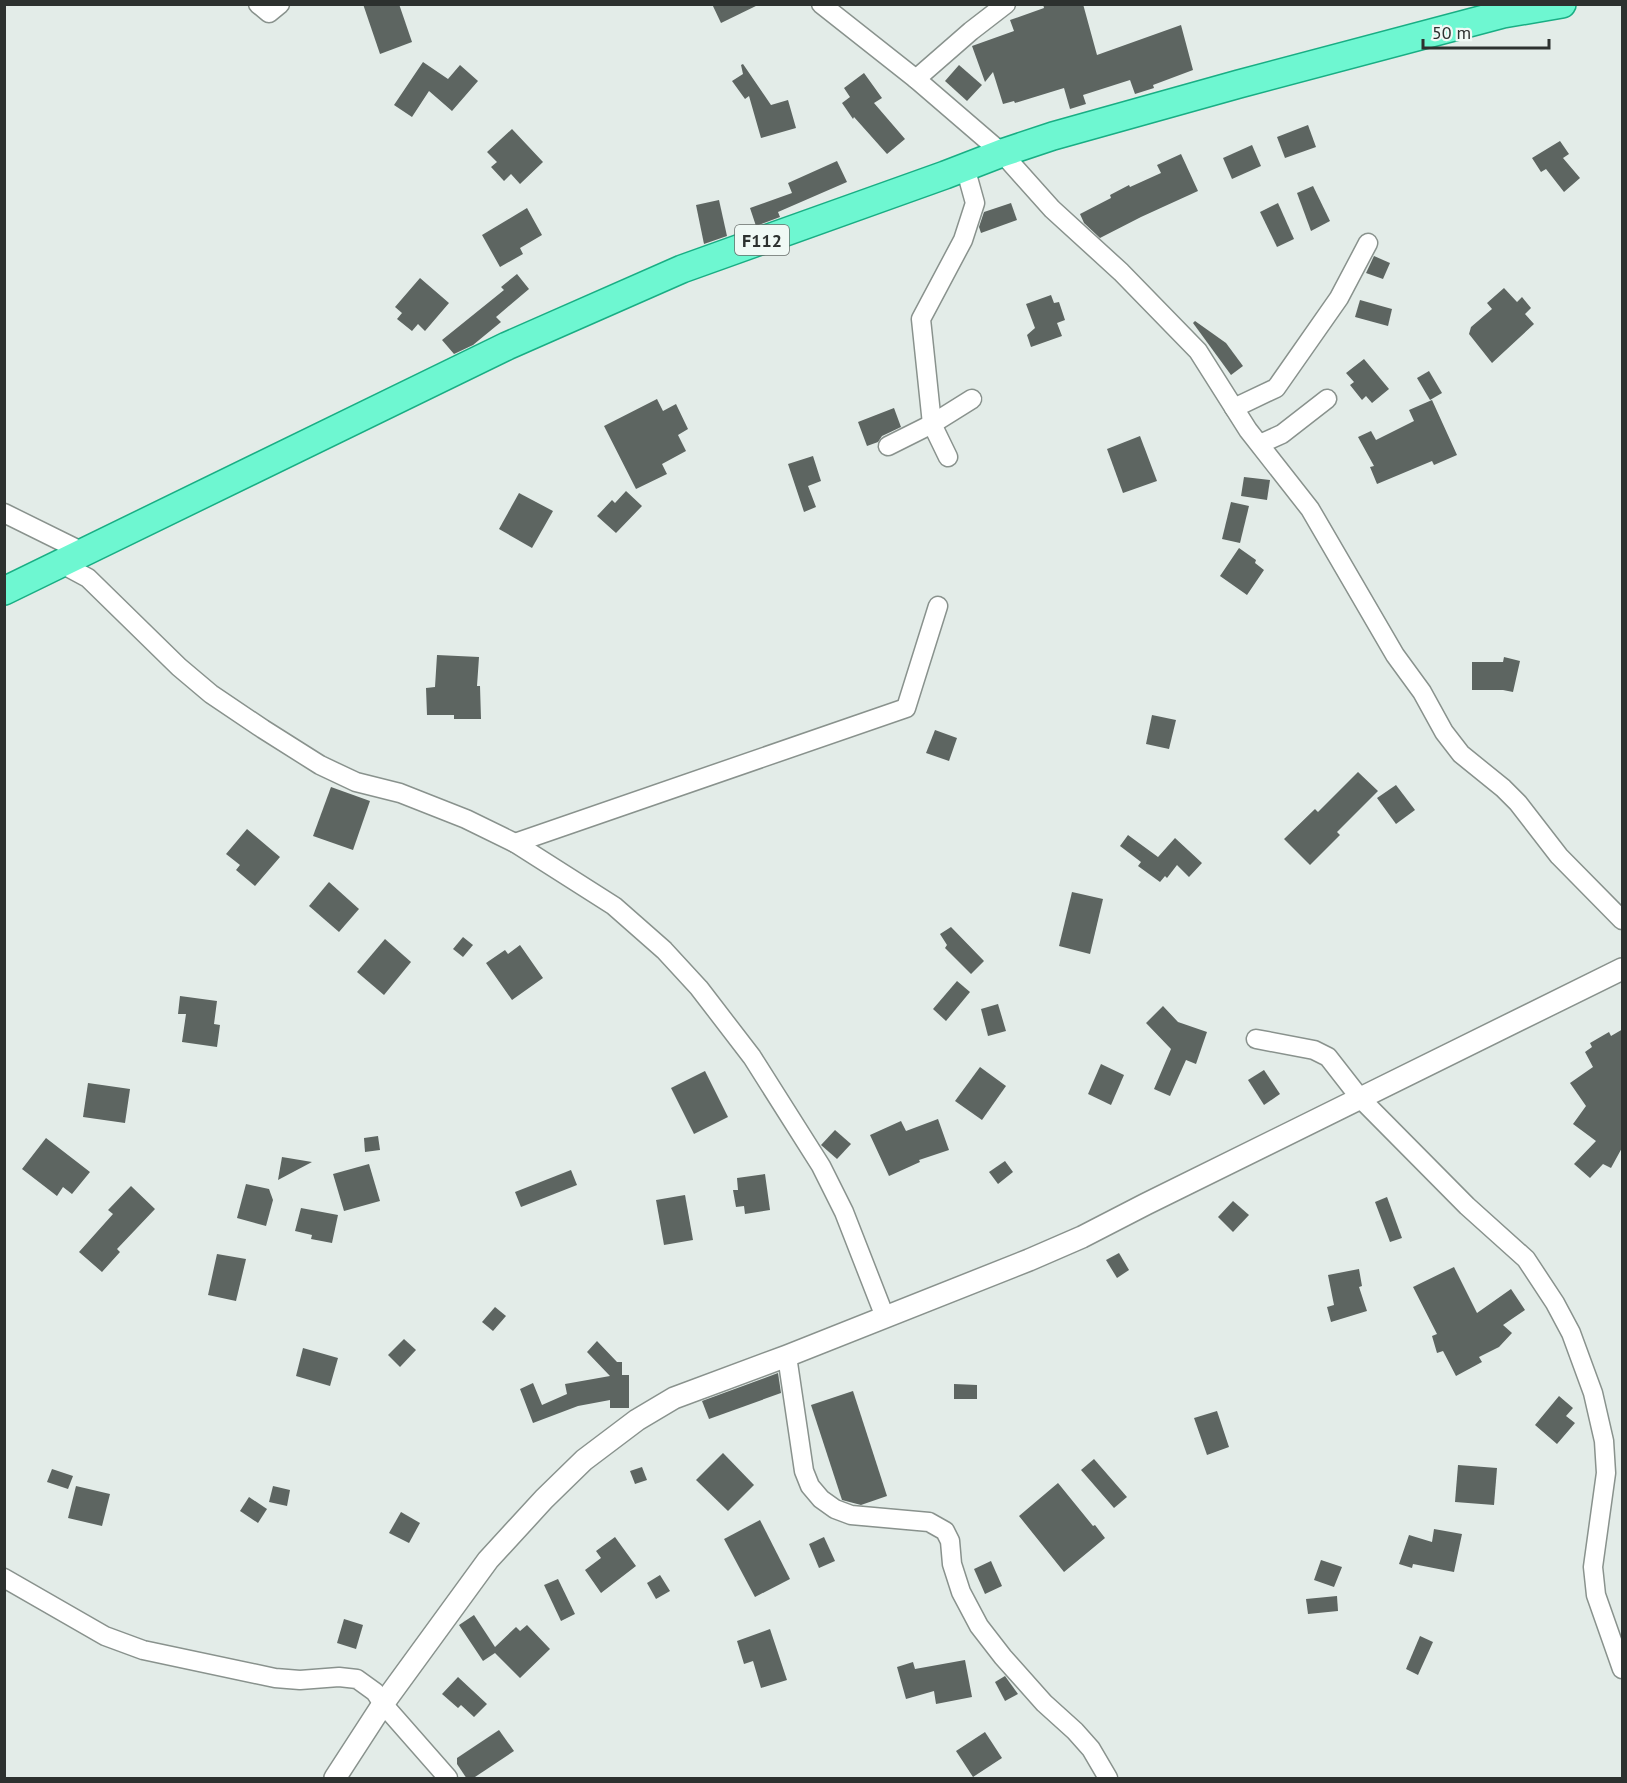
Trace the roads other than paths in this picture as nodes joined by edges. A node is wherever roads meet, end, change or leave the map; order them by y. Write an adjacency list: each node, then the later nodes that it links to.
1 (258, 4): 2 (street)
2 (280, 4)
3 (820, 4): 6 (street)
4 (1006, 4): 6 (street)
5 (1562, 4): 7 (main road, F112)
6 (916, 79): 7 (street)
7 (1002, 153): 8 (main road, F112); 12 (street)
8 (965, 167): 13 (street); 18 (main road, F112)
9 (1368, 243): 12 (street)
10 (972, 399): 13 (street)
11 (1327, 399): 14 (street)
12 (1234, 408): 14 (street)
13 (932, 424): 15 (street); 16 (street)
14 (1260, 444): 22 (street)
15 (888, 446)
16 (948, 457)
17 (4, 513): 18 (street)
18 (74, 558): 19 (main road, F112); 21 (street)
19 (4, 591)
20 (938, 606): 21 (street)
21 (515, 843): 26 (street)
22 (1623, 920)
23 (1621, 975): 25 (street)
24 (1256, 1039): 25 (street)
25 (1360, 1098): 26 (street); 28 (street)
26 (885, 1317): 27 (street)
27 (787, 1356): 31 (street); 34 (street)
28 (1614, 1472): 30 (street)
29 (4, 1578): 31 (street)
30 (1623, 1669)
31 (383, 1704): 32 (street); 33 (street)
32 (335, 1779)
33 (448, 1779)
34 (1108, 1779)

